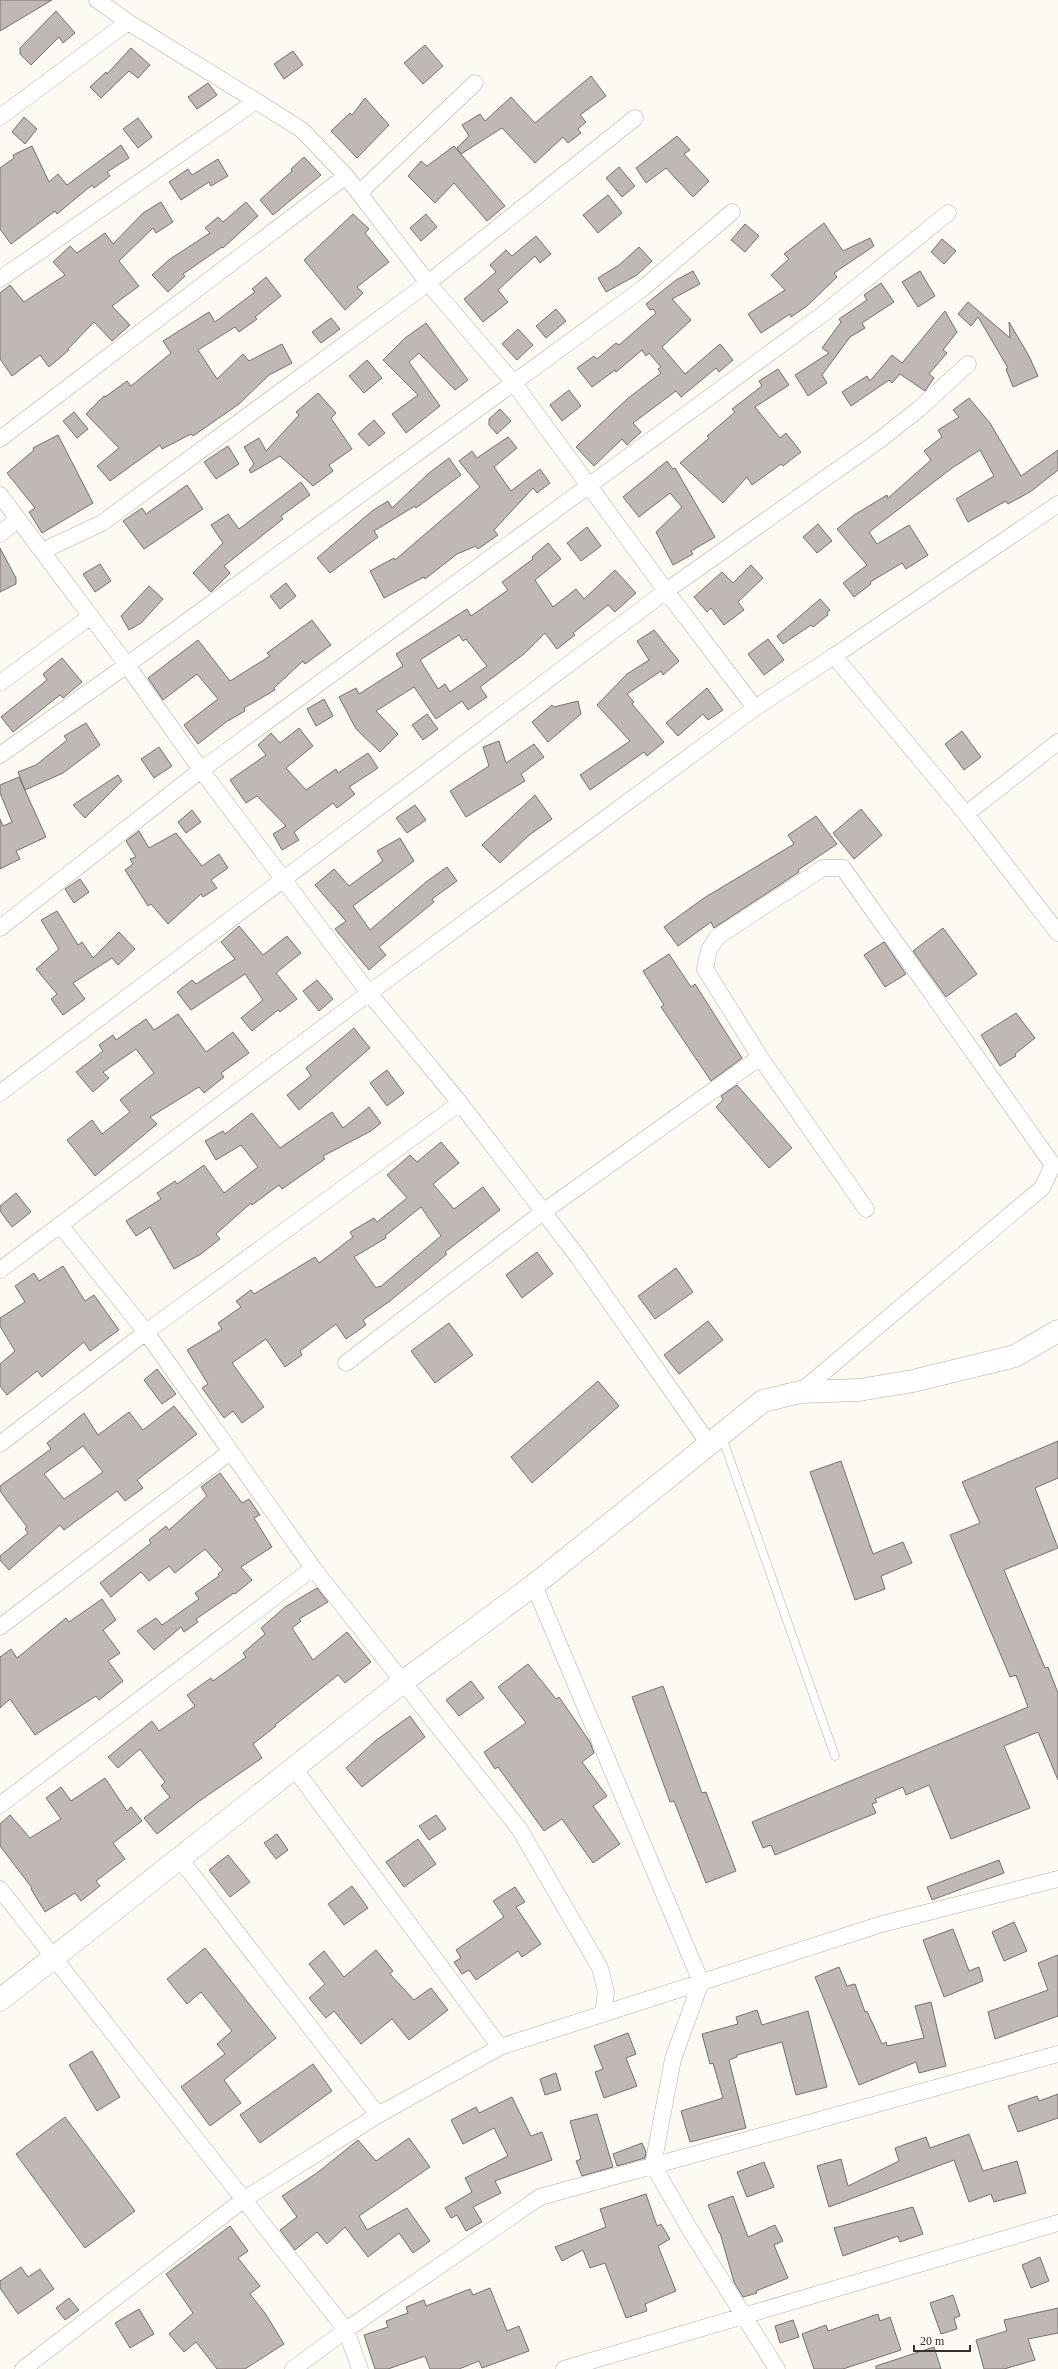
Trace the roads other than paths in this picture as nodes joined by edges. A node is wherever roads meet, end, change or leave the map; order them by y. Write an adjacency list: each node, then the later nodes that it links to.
1 (98, 0): 2 (street)
2 (128, 22): 4 (street); 5 (street)
3 (475, 83): 8 (street)
4 (256, 101): 7 (street); 11 (street)
5 (0, 117)
6 (636, 118): 12 (street)
7 (346, 176): 8 (street); 15 (street)
8 (358, 192): 12 (street)
9 (732, 212): 14 (street)
10 (948, 214): 16 (street)
11 (0, 279)
12 (428, 283): 14 (street); 21 (street)
13 (968, 364): 22 (street)
14 (513, 382): 16 (street); 25 (street)
15 (0, 439)
16 (590, 487): 22 (street); 30 (street)
17 (0, 495): 19 (street)
18 (1058, 504): 24 (street)
19 (18, 519): 20 (street); 21 (street)
20 (0, 534)
21 (42, 551): 23 (street)
22 (666, 591): 27 (street); 32 (street)
23 (91, 616): 25 (street); 26 (street)
24 (834, 656): 27 (street); 31 (street)
25 (127, 665): 29 (street); 30 (street)
26 (0, 683)
27 (755, 708): 35 (street)
28 (1058, 742): 31 (street)
29 (0, 755)
30 (201, 770): 32 (street); 33 (street)
31 (966, 814): 34 (street)
32 (284, 878): 35 (street); 37 (street)
33 (0, 928)
34 (1058, 933)
35 (369, 993): 38 (street); 41 (street)
36 (760, 1057): 39 (street); 40 (street); 46 (street)
37 (0, 1093)
38 (460, 1103): 40 (street); 44 (street)
39 (866, 1209)
40 (543, 1212): 45 (street); 47 (street)
41 (60, 1225): 42 (street); 44 (street)
42 (0, 1270)
43 (1058, 1331): 46 (main road)
44 (146, 1332): 48 (street); 49 (street)
45 (346, 1363)
46 (800, 1392): 47 (main road)
47 (715, 1439): 51 (main road); 54 (lane)
48 (0, 1444)
49 (230, 1452): 50 (street); 52 (street)
50 (313, 1568): 53 (street); 56 (street)
51 (534, 1585): 53 (main road); 61 (street)
52 (0, 1627)
53 (404, 1681): 55 (main road); 63 (street)
54 (835, 1756)
55 (294, 1768): 57 (main road); 64 (street)
56 (0, 1805)
57 (180, 1859): 60 (main road); 66 (street)
58 (1058, 1879): 61 (street)
59 (0, 1889): 60 (street)
60 (54, 1959): 62 (main road); 68 (street)
61 (701, 1982): 63 (street); 67 (street)
62 (0, 2000)
63 (603, 2013): 64 (street)
64 (500, 2047): 66 (street)
65 (1058, 2054): 67 (street)
66 (378, 2114): 68 (street)
67 (653, 2165): 70 (street); 71 (street)
68 (243, 2200): 71 (street); 72 (street)
69 (1058, 2223): 70 (street)
70 (743, 2315): 75 (street); 76 (street)
71 (346, 2330): 73 (street); 74 (street)
72 (23, 2369)
73 (293, 2369)
74 (360, 2369)
75 (564, 2369)
76 (777, 2369)

